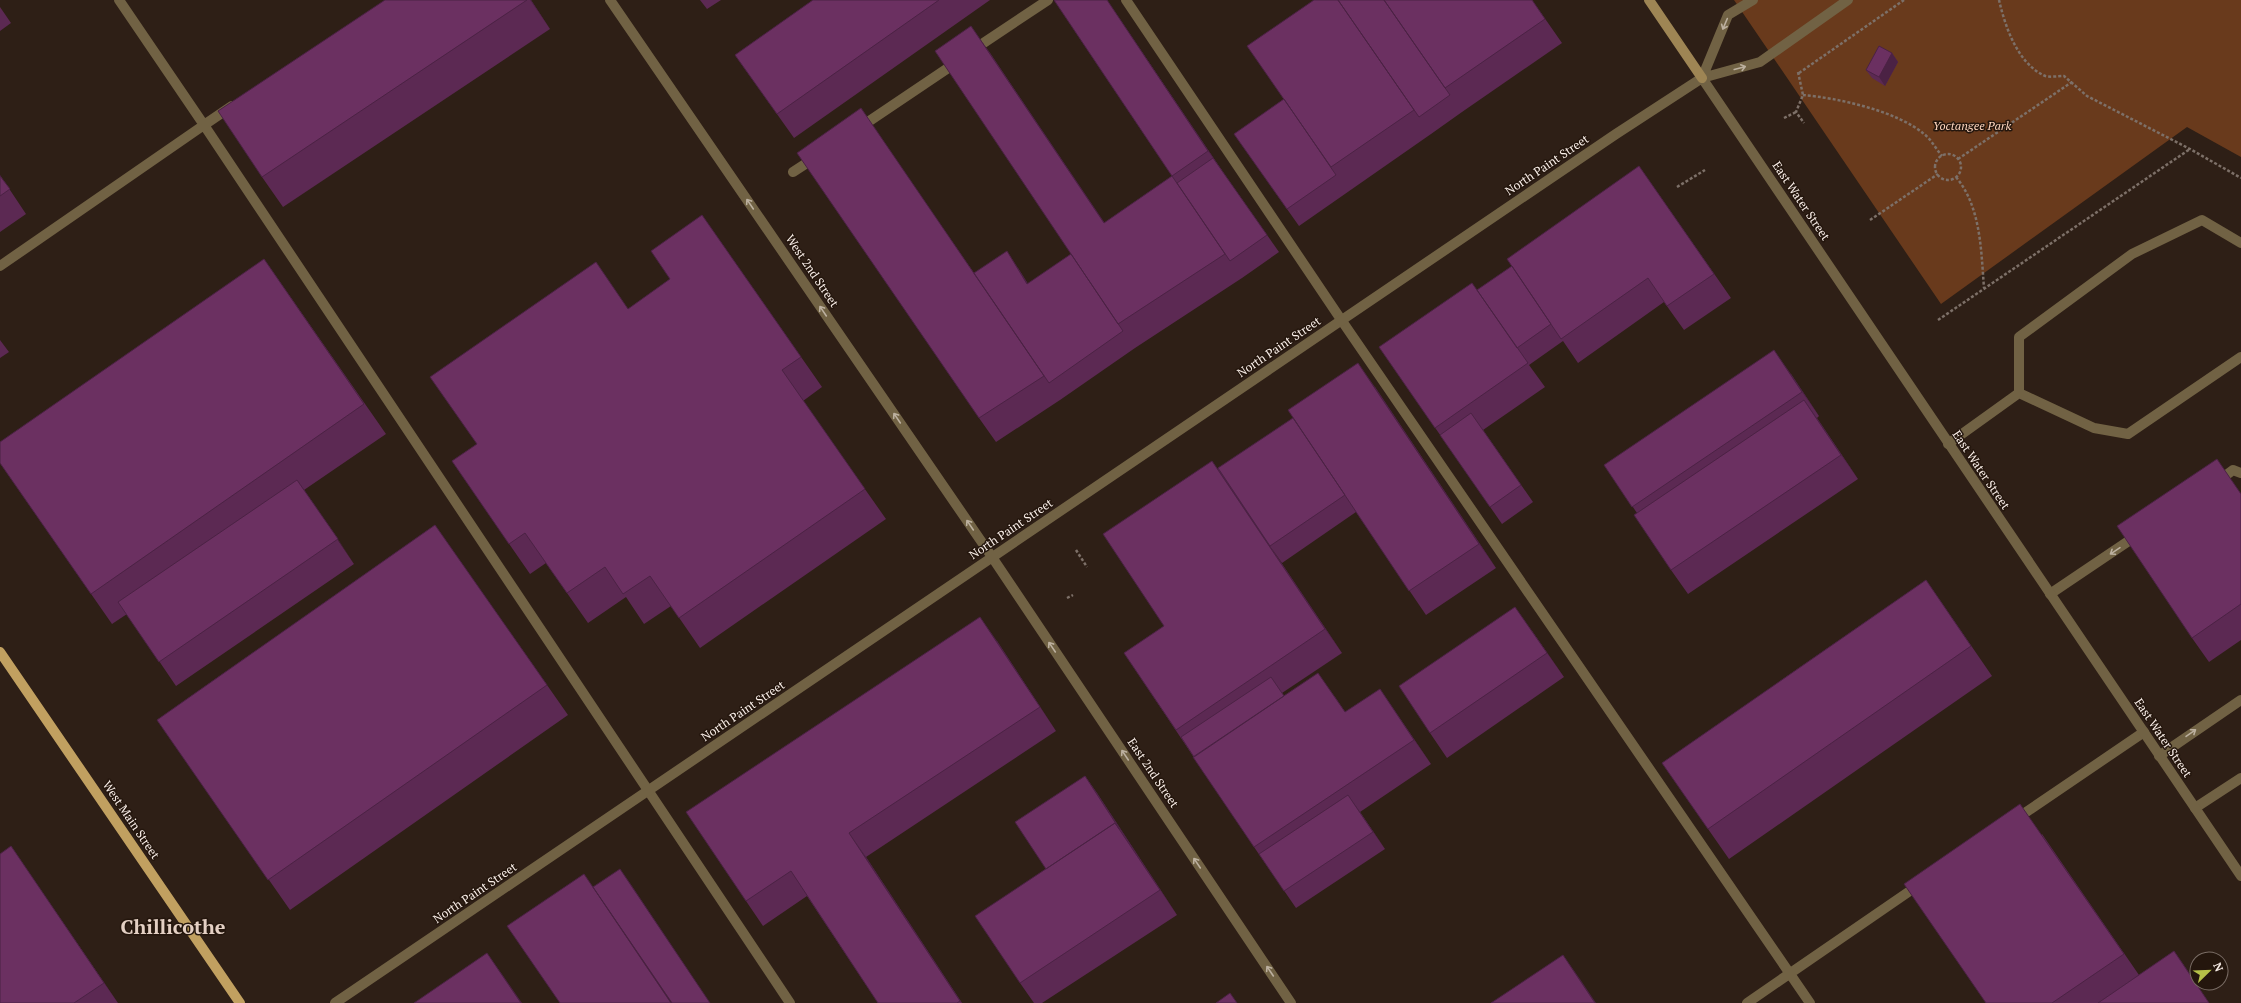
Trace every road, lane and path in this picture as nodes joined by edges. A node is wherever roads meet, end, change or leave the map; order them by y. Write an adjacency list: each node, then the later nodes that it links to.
1 (119, 0): 19 (street)
2 (610, 0): 44 (street, West 2nd Street, one-way to 2)
3 (1048, 0): 20 (street)
4 (1126, 0): 35 (street)
5 (1649, 0): 12 (street)
6 (1753, 0): 12 (street, one-way to 12)
7 (1848, 0): 12 (street, North Paint Street, one-way to 7)
8 (1904, 0): 11 (path)
9 (1999, 0): 13 (path)
10 (1794, 66): 11 (path)
11 (1798, 73): 14 (path)
12 (1702, 78): 35 (street, North Paint Street); 39 (street, East Water Street)
13 (2072, 82): 21 (path); 24 (path)
14 (1802, 95): 16 (path); 23 (path)
15 (244, 98): 19 (street)
16 (1796, 112): 17 (path); 18 (path)
17 (1784, 118)
18 (1804, 123)
19 (204, 125): 33 (street); 54 (street)
20 (851, 133)
21 (2190, 149): 29 (path); 34 (path)
22 (825, 150): 26 (street)
23 (1942, 156): 24 (path); 27 (path)
24 (1958, 159): 28 (path)
25 (1705, 170): 30 (path)
26 (793, 172)
27 (1938, 174): 28 (path); 31 (path)
28 (1956, 176): 34 (path)
29 (2241, 178)
30 (1678, 187)
31 (1870, 220)
32 (2241, 243): 38 (street)
33 (0, 266)
34 (1984, 288): 36 (path)
35 (1342, 320): 44 (street, North Paint Street); 59 (street)
36 (1938, 320)
37 (2241, 357): 38 (street)
38 (2019, 393): 39 (street)
39 (1948, 444): 46 (street, East Water Street)
40 (2241, 472): 41 (street)
41 (2207, 488)
42 (2147, 529): 46 (street, one-way to 46)
43 (1076, 550): 45 (path)
44 (992, 557): 54 (street, North Paint Street); 63 (street, East 2nd Street, one-way to 44)
45 (1087, 568)
46 (2050, 594): 51 (street, East Water Street)
47 (1073, 595): 48 (path)
48 (1067, 598)
49 (0, 652): 60 (main road, West Main Street)
50 (2241, 700): 52 (street, one-way to 50)
51 (2144, 732): 52 (street, East Water Street); 56 (street)
52 (2159, 756): 55 (street, East Water Street)
53 (2241, 778): 55 (street)
54 (648, 791): 61 (street, North Paint Street); 62 (street)
55 (2195, 808): 57 (street, East Water Street)
56 (2006, 826)
57 (2241, 876)
58 (1927, 879): 59 (street)
59 (1790, 973): 64 (street); 65 (street)
60 (240, 1003)
61 (335, 1003)
62 (790, 1003)
63 (1292, 1003)
64 (1747, 1003)
65 (1810, 1003)

